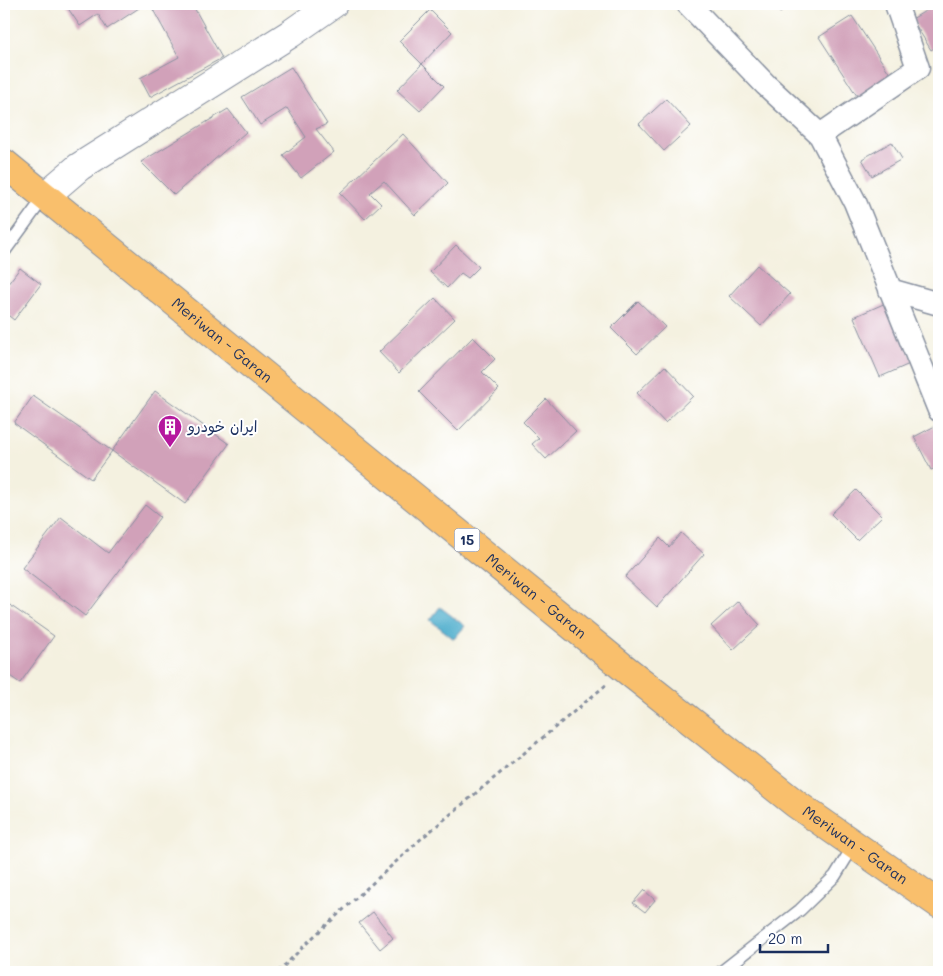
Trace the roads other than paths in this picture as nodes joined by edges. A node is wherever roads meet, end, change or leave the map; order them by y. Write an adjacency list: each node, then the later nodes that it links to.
1 (332, 4): 6 (street)
2 (688, 4): 4 (street)
3 (896, 4): 4 (street)
4 (820, 135): 8 (street)
5 (4, 163): 6 (main road, Meriwan - Garan / 15)
6 (45, 196): 7 (lane); 11 (main road, Meriwan - Garan / 15)
7 (4, 252)
8 (890, 290): 9 (street); 10 (street)
9 (939, 304)
10 (939, 410)
11 (854, 845): 12 (main road, Meriwan - Garan / 15); 13 (lane)
12 (939, 904)
13 (721, 972)

